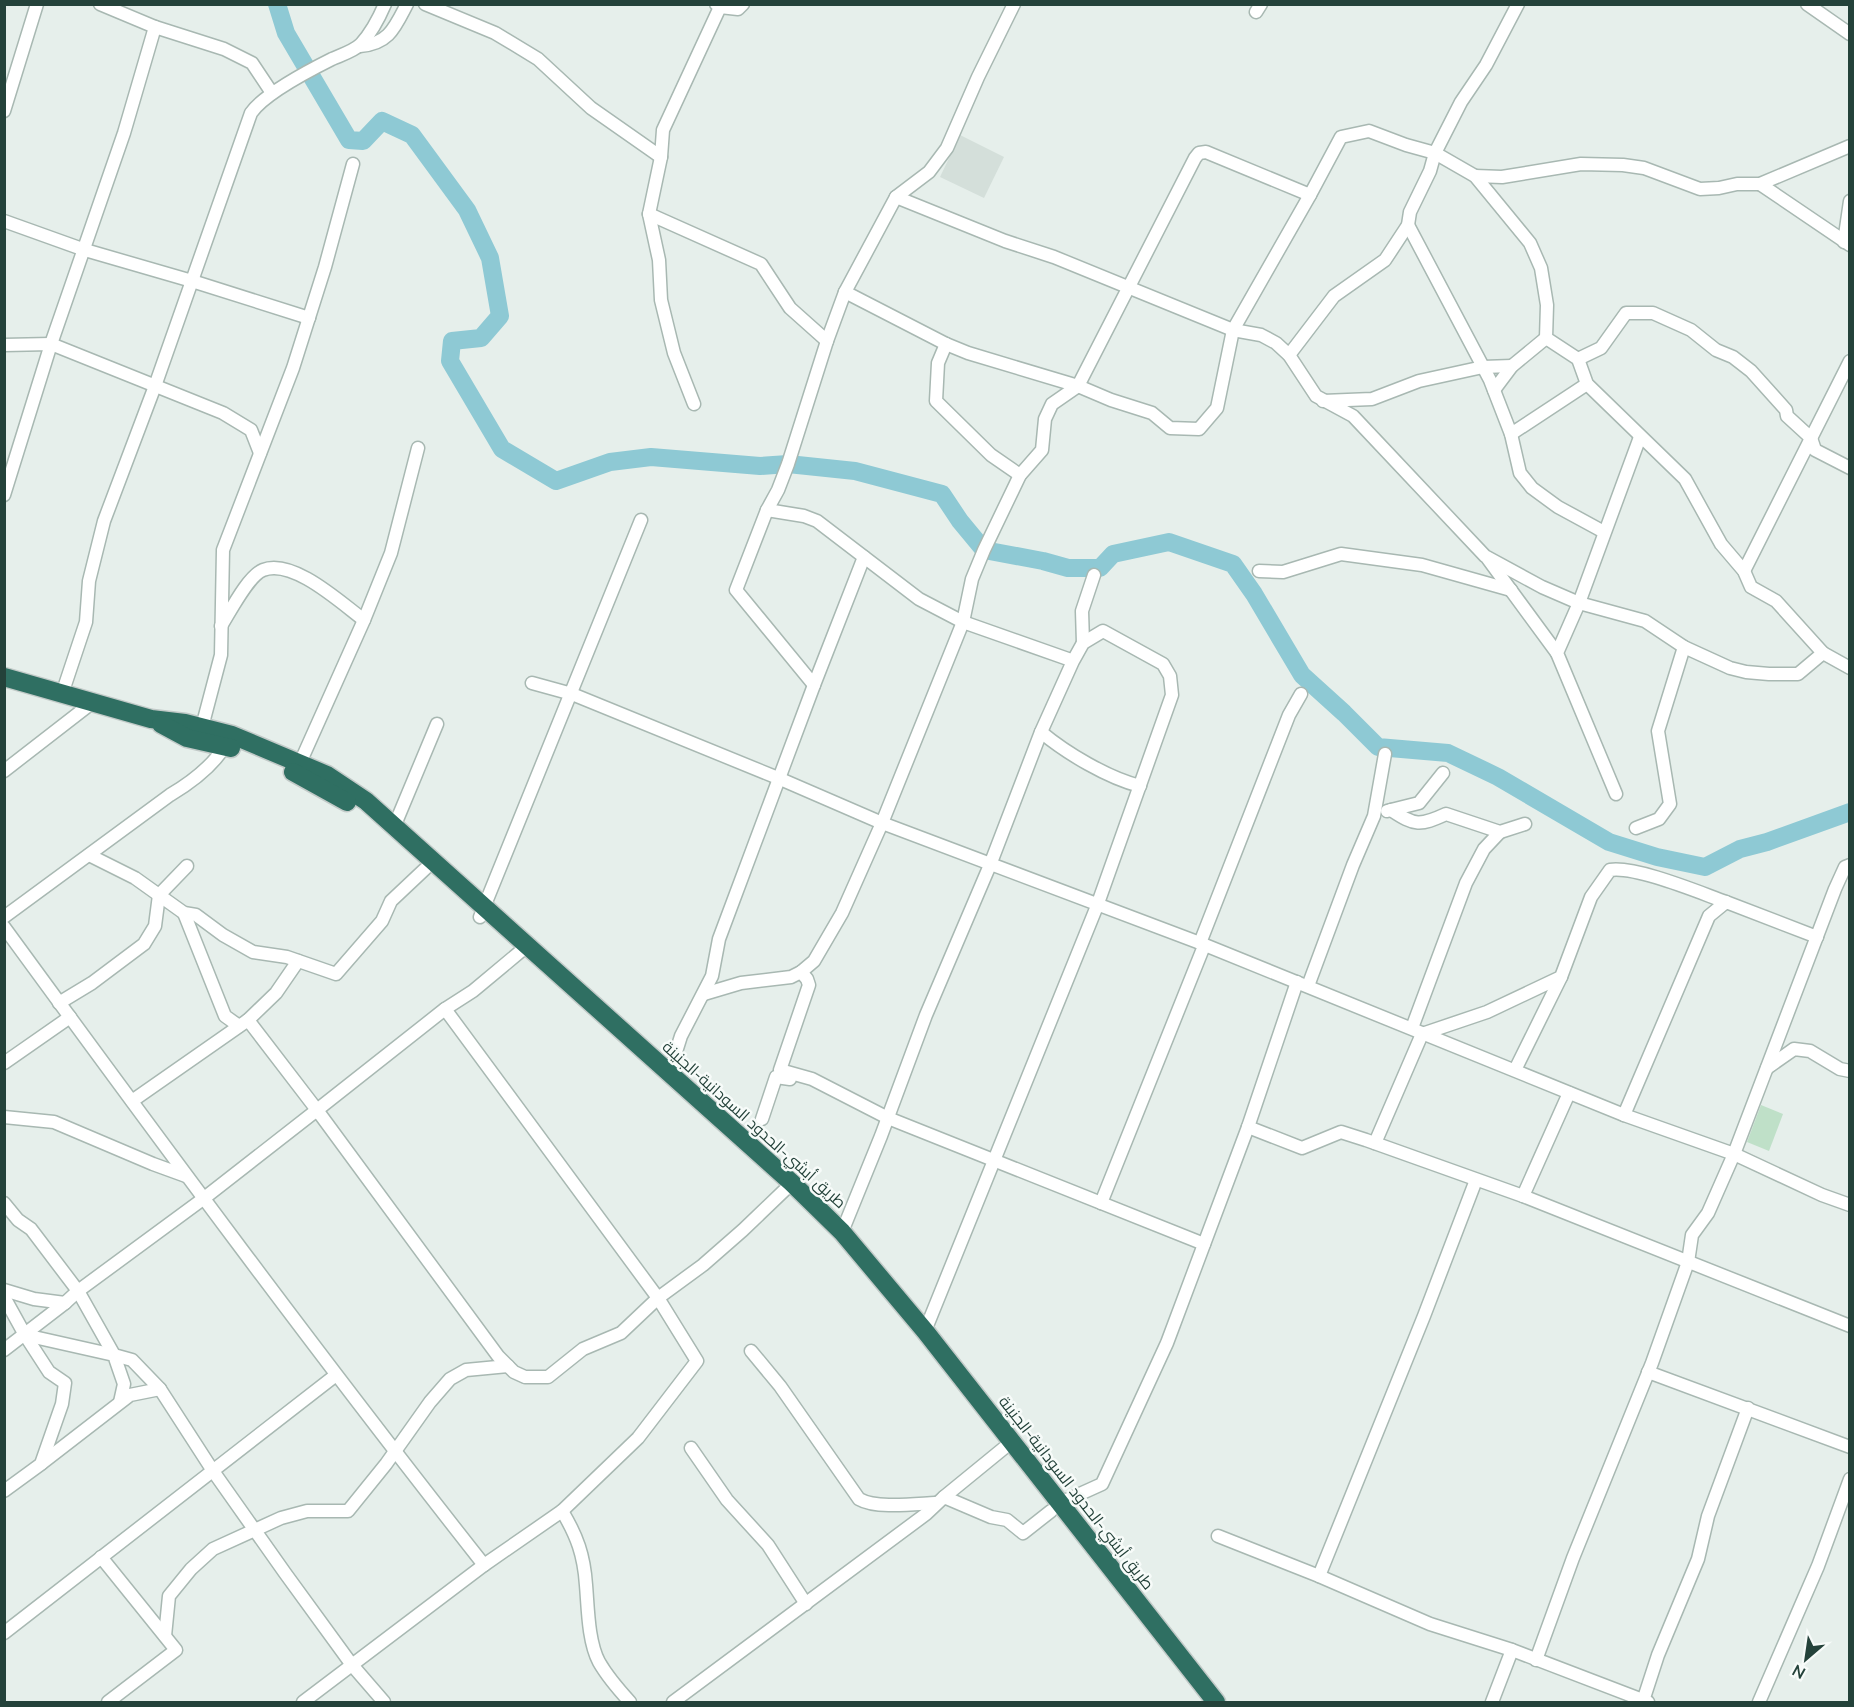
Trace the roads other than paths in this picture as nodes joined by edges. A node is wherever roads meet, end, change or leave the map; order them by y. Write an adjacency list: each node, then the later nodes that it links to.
1 (37, 4): 15 (street)
2 (100, 4): 11 (street)
3 (385, 4): 13 (street)
4 (407, 4): 13 (street)
5 (425, 4): 18 (street)
6 (743, 4): 9 (street)
7 (1014, 4): 23 (street)
8 (1518, 4): 17 (street)
9 (718, 6): 18 (street)
10 (1814, 7): 12 (street)
11 (155, 27): 14 (street); 29 (street)
12 (1850, 34)
13 (360, 46): 14 (street)
14 (272, 93): 30 (street)
15 (4, 111)
16 (1850, 146): 21 (street)
17 (1435, 153): 20 (street); 22 (street); 27 (street)
18 (660, 157): 25 (street)
19 (352, 164): 33 (street)
20 (1475, 176): 21 (street); 35 (street)
21 (1760, 184): 28 (street)
22 (1310, 195): 31 (street); 34 (street)
23 (896, 197): 31 (street); 32 (street)
24 (1850, 201): 28 (street)
25 (649, 214): 36 (street); 50 (street)
26 (4, 221): 29 (street)
27 (1408, 225): 40 (street); 44 (street)
28 (1847, 244)
29 (85, 250): 30 (street); 37 (street)
30 (192, 281): 33 (street); 46 (street)
31 (1129, 288): 34 (street); 47 (street)
32 (845, 292): 36 (street); 38 (street)
33 (309, 318): 55 (street)
34 (1233, 330): 40 (street); 47 (street)
35 (1546, 338): 41 (street); 43 (street)
36 (827, 341): 59 (street)
37 (51, 344): 39 (street); 46 (street); 58 (street)
38 (946, 344): 47 (street); 57 (street)
39 (4, 345)
40 (1289, 355): 49 (street)
41 (1578, 358): 45 (street); 53 (street)
42 (1850, 362): 53 (street)
43 (1512, 366): 44 (street); 48 (street)
44 (1483, 367): 48 (street); 49 (street)
45 (1587, 384): 51 (street); 52 (street)
46 (155, 386): 55 (street); 81 (street)
47 (1078, 386): 57 (street)
48 (1494, 390): 51 (street)
49 (1322, 401): 62 (street)
50 (694, 404)
51 (1511, 434): 61 (street)
52 (1640, 436): 61 (street); 65 (street)
53 (1811, 438): 56 (street); 65 (street)
54 (418, 448): 69 (street)
55 (260, 453): 71 (street)
56 (1850, 468)
57 (1020, 475): 70 (street)
58 (4, 495)
59 (767, 510): 63 (street); 80 (street)
60 (641, 520): 82 (street)
61 (1605, 532): 68 (street)
62 (1485, 556): 67 (street); 68 (street)
63 (864, 557): 70 (street); 80 (street)
64 (1259, 571): 67 (street)
65 (1744, 571): 74 (street)
66 (1094, 575): 72 (street)
67 (1511, 590): 75 (street)
68 (1579, 603): 73 (street); 75 (street)
69 (364, 621): 71 (street); 91 (street)
70 (963, 622): 76 (street); 99 (street)
71 (221, 626): 87 (street)
72 (1083, 643): 88 (street); 95 (street)
73 (1684, 648): 74 (street); 102 (street)
74 (1823, 652): 77 (street)
75 (1557, 653): 96 (street)
76 (1068, 659)
77 (1850, 668)
78 (4, 677): 81 (highway)
79 (532, 683): 82 (street)
80 (814, 685): 94 (street)
81 (62, 694): 84 (highway)
82 (572, 694): 94 (street); 113 (street)
83 (1301, 694): 117 (street)
84 (93, 702): 85 (highway); 92 (street)
85 (152, 719): 87 (highway, طريق أبشي-الحدود السودانية-الجنينة); 89 (highway)
86 (437, 724): 101 (street)
87 (202, 727): 89 (highway, طريق أبشي-الحدود السودانية-الجنينة)
88 (1041, 732): 95 (street); 105 (street)
89 (229, 741): 91 (highway, طريق أبشي-الحدود السودانية-الجنينة); 104 (street)
90 (1385, 754): 98 (street)
91 (300, 767): 101 (highway, طريق أبشي-الحدود السودانية-الجنينة); 108 (highway)
92 (4, 771)
93 (1443, 773): 97 (street)
94 (778, 778): 99 (street); 123 (street)
95 (1140, 786): 111 (street)
96 (1616, 794)
97 (1391, 810): 98 (street); 103 (street)
98 (1374, 816): 122 (street)
99 (882, 823): 105 (street); 120 (street)
100 (1525, 824): 103 (street)
101 (394, 827): 113 (highway, طريق أبشي-الحدود السودانية-الجنينة)
102 (1636, 828)
103 (1500, 832): 128 (street)
104 (89, 855): 109 (street); 114 (street)
105 (990, 865): 111 (street); 140 (street)
106 (1850, 865): 116 (street)
107 (187, 866): 109 (street)
108 (425, 869): 113 (highway); 119 (street)
109 (159, 895): 112 (street); 124 (street)
110 (1726, 902): 116 (street); 121 (street); 138 (street)
111 (1097, 906): 117 (street); 146 (street)
112 (184, 913): 119 (street); 127 (street)
113 (482, 913): 118 (highway); 133 (highway, طريق أبشي-الحدود السودانية-الجنينة)
114 (4, 917)
115 (4, 927): 124 (street)
116 (1817, 937): 130 (street)
117 (1202, 945): 122 (street); 153 (street)
118 (520, 951): 125 (street); 143 (highway)
119 (298, 962): 127 (street)
120 (801, 972): 123 (street); 135 (street)
121 (1561, 977): 128 (street); 131 (street)
122 (1303, 984): 128 (street); 142 (street)
123 (704, 994): 133 (street)
124 (60, 1002): 126 (street)
125 (445, 1009): 137 (street); 162 (street)
126 (70, 1017): 129 (street); 136 (street)
127 (243, 1023): 136 (street); 137 (street)
128 (1417, 1031): 131 (street); 144 (street)
129 (4, 1063)
130 (1766, 1069): 132 (street); 145 (street)
131 (1515, 1070): 134 (street)
132 (1850, 1071)
133 (669, 1074): 143 (highway, طريق أبشي-الحدود السودانية-الجنينة)
134 (1569, 1093): 138 (street); 150 (street)
135 (846, 1096): 140 (street); 141 (street)
136 (132, 1101): 147 (street)
137 (317, 1110): 151 (street); 170 (street)
138 (1624, 1115): 145 (street)
139 (4, 1117): 147 (street)
140 (888, 1118): 146 (street); 155 (street)
141 (762, 1119)
142 (1248, 1127): 144 (street); 156 (street)
143 (725, 1130): 149 (highway, طريق أبشي-الحدود السودانية-الجنينة)
144 (1375, 1143): 148 (street)
145 (1734, 1154): 154 (street); 157 (street)
146 (995, 1161): 153 (street); 165 (street)
147 (186, 1176): 151 (street)
148 (1476, 1180): 150 (street); 191 (street)
149 (789, 1187): 155 (highway, طريق أبشي-الحدود السودانية-الجنينة); 158 (highway); 162 (street)
150 (1523, 1196): 157 (street)
151 (203, 1199): 160 (street); 172 (street)
152 (4, 1203): 160 (street)
153 (1101, 1203): 156 (street)
154 (1850, 1205)
155 (842, 1232): 158 (highway, طريق أبشي-الحدود السودانية-الجنينة)
156 (1204, 1244): 185 (street)
157 (1688, 1262): 164 (street); 171 (street)
158 (869, 1270): 165 (highway, طريق أبشي-الحدود السودانية-الجنينة); 178 (highway)
159 (4, 1290): 163 (street)
160 (78, 1291): 163 (street); 169 (street)
161 (4, 1298): 166 (street)
162 (658, 1298): 170 (street); 186 (street)
163 (65, 1303): 166 (street)
164 (1850, 1326)
165 (926, 1331): 185 (highway, طريق أبشي-الحدود السودانية-الجنينة)
166 (25, 1335): 167 (street); 169 (street); 180 (street)
167 (4, 1350)
168 (751, 1351): 184 (street)
169 (114, 1355): 173 (street); 174 (street)
170 (508, 1366): 179 (street)
171 (1648, 1372): 175 (street); 196 (street)
172 (336, 1375): 179 (street); 181 (street)
173 (160, 1389): 174 (street); 181 (street)
174 (120, 1402): 180 (street)
175 (1748, 1408): 176 (street); 206 (street)
176 (1850, 1447)
177 (692, 1448): 192 (street)
178 (1004, 1448): 184 (street); 185 (highway)
179 (394, 1451): 187 (street); 190 (street)
180 (41, 1464): 183 (street)
181 (213, 1471): 187 (street); 189 (street)
182 (1850, 1479): 207 (street)
183 (4, 1491)
184 (940, 1500): 185 (street); 192 (street)
185 (1056, 1507): 203 (highway); 204 (highway, طريق أبشي-الحدود السودانية-الجنينة)
186 (562, 1511): 190 (street); 201 (street)
187 (256, 1530): 194 (street); 197 (street)
188 (1218, 1536): 191 (street)
189 (101, 1557): 193 (street); 194 (street)
190 (484, 1564): 197 (street)
191 (1319, 1576): 195 (street)
192 (806, 1604): 202 (street)
193 (4, 1633)
194 (165, 1636): 198 (street)
195 (1512, 1650): 196 (street); 205 (street)
196 (1536, 1660): 206 (street)
197 (352, 1665): 199 (street); 200 (street)
198 (108, 1702)
199 (303, 1702)
200 (384, 1702)
201 (630, 1702)
202 (673, 1702)
203 (1200, 1702)
204 (1216, 1702)
205 (1492, 1702)
206 (1646, 1702)
207 (1759, 1702)

